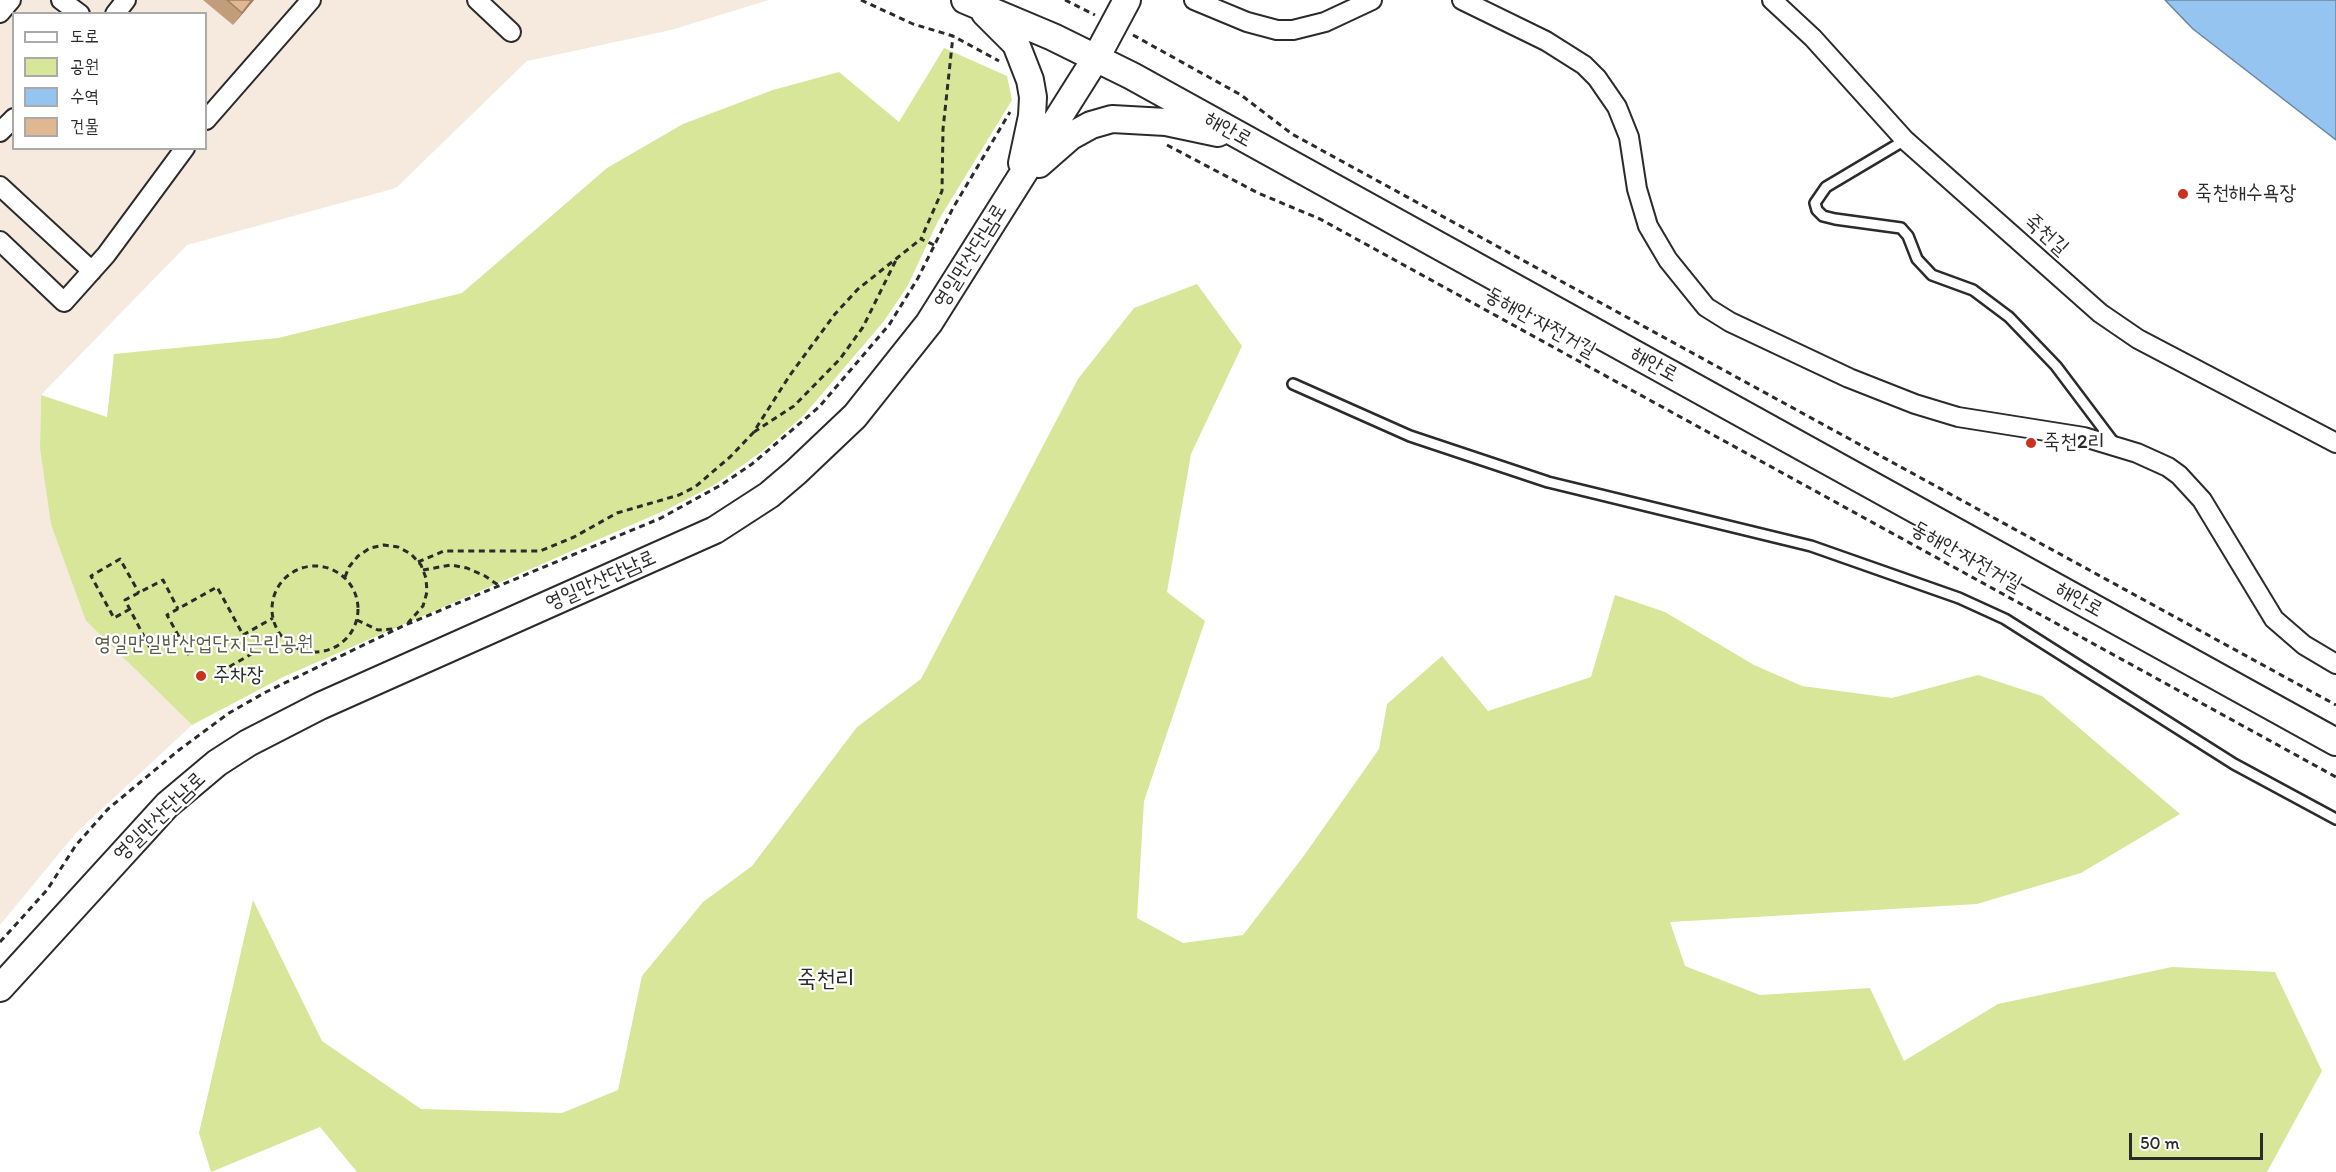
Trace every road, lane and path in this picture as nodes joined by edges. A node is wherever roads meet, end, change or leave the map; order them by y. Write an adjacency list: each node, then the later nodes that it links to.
1 (11, 0): 16 (street)
2 (61, 0): 14 (street)
3 (126, 0): 15 (street)
4 (311, 0): 23 (street)
5 (477, 0): 18 (street)
6 (861, 0): 19 (path)
7 (1065, 0): 17 (path)
8 (1127, 0): 17 (street, 영일만산단남로)
9 (1194, 0): 10 (street)
10 (1372, 0)
11 (1462, 0): 40 (street)
12 (1772, 0): 26 (street, 죽천길)
13 (969, 1): 20 (street, 해안로); 30 (street)
14 (77, 12)
15 (117, 12)
16 (0, 13)
17 (1114, 24): 20 (street, 영일만산단남로); 56 (path)
18 (511, 32)
19 (953, 36): 21 (path); 32 (path)
20 (1096, 58): 27 (street, 해안로); 30 (street, 영일만산단남로)
21 (1008, 66)
22 (1011, 110): 34 (path)
23 (207, 119)
24 (12, 120): 25 (street)
25 (0, 132)
26 (1905, 140): 39 (street, 죽천길); 40 (lane)
27 (1248, 141): 30 (street); 57 (street, 해안로)
28 (1164, 144): 58 (path, 동해안 자전거길)
29 (183, 150): 36 (street)
30 (1016, 184): 61 (street, 영일만산단남로)
31 (0, 186): 36 (street)
32 (921, 239): 34 (path); 35 (path)
33 (0, 241): 36 (street)
34 (934, 245): 44 (path)
35 (898, 255): 38 (path); 38 (path)
36 (92, 271)
37 (1293, 384): 59 (lane)
38 (753, 433): 41 (path)
39 (2336, 443)
40 (2116, 446): 54 (street)
41 (418, 562): 42 (path); 43 (path)
42 (423, 570): 44 (path); 50 (path)
43 (345, 577): 48 (path); 49 (path)
44 (501, 587): 50 (path)
45 (139, 593): 46 (path); 46 (path); 47 (path)
46 (130, 609): 51 (path)
47 (178, 609): 51 (path); 52 (path)
48 (273, 618): 49 (path); 52 (path)
49 (357, 620): 50 (path)
50 (403, 626): 60 (path)
51 (177, 633): 53 (path)
52 (243, 635): 55 (path)
53 (189, 655)
54 (2336, 664)
55 (229, 667)
56 (2336, 705)
57 (2336, 742)
58 (2336, 777)
59 (2336, 819)
60 (0, 942)
61 (0, 988)

